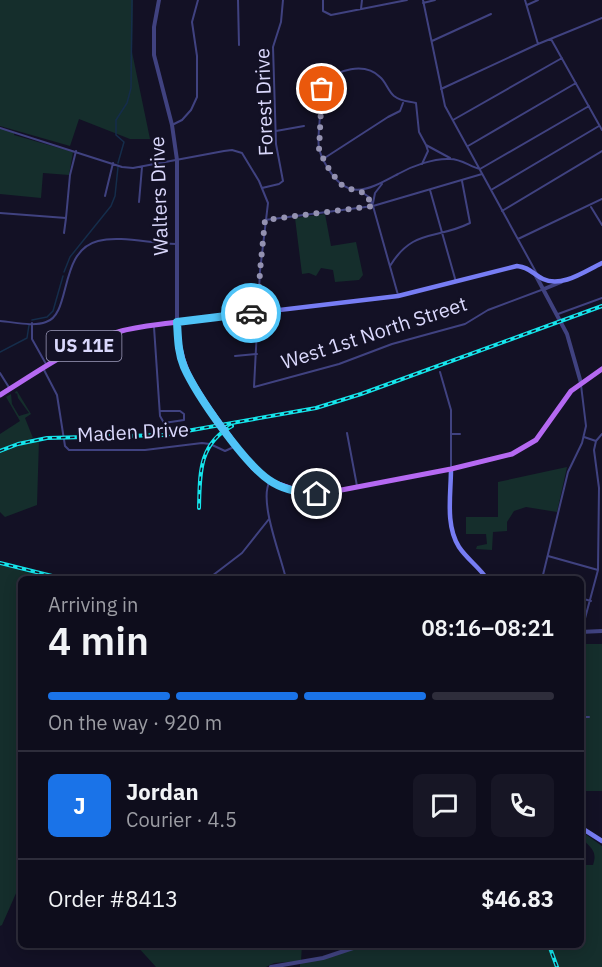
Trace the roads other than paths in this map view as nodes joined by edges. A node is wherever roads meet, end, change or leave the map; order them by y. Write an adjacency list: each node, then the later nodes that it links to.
1 (159, 0): 26 (street, Walters Drive)
2 (198, 0): 26 (street)
3 (238, 0): 19 (street)
4 (283, 0): 31 (street, Forest Drive)
5 (322, 0): 13 (street)
6 (362, 0): 13 (street)
7 (407, 0): 13 (street)
8 (435, 0): 11 (street)
9 (525, 0): 12 (street)
10 (538, 0): 12 (street)
11 (423, 2): 17 (street)
12 (527, 4): 18 (street)
13 (361, 9)
14 (491, 14): 17 (street)
15 (602, 18): 16 (street)
16 (551, 39): 18 (street); 20 (street)
17 (432, 41): 22 (street)
18 (538, 44): 22 (street)
19 (239, 45)
20 (562, 58): 21 (street); 25 (street)
21 (576, 83): 24 (street); 33 (street)
22 (441, 89): 25 (street)
23 (404, 102): 32 (street); 37 (street); 37 (street)
24 (589, 106): 28 (street); 42 (street)
25 (453, 120): 33 (street)
26 (172, 125): 38 (street, Walters Drive)
27 (304, 126): 31 (street)
28 (599, 126): 30 (street); 48 (street)
29 (0, 128): 34 (street)
30 (602, 130)
31 (276, 131): 46 (street, Forest Drive)
32 (426, 145): 36 (street); 40 (street)
33 (468, 146): 42 (street)
34 (76, 151): 39 (street); 57 (street)
35 (602, 152): 55 (street)
36 (450, 158): 40 (street); 42 (street)
37 (323, 159): 49 (street)
38 (177, 160): 41 (street); 46 (street); 63 (street, Walters Drive)
39 (113, 163): 41 (street); 50 (street)
40 (422, 164): 45 (street)
41 (142, 167): 52 (street)
42 (480, 170): 43 (street)
43 (483, 174): 44 (street); 48 (street)
44 (462, 181): 47 (street); 60 (street)
45 (383, 183): 49 (street); 53 (street)
46 (262, 188): 58 (street)
47 (430, 190): 53 (street); 60 (street)
48 (491, 190): 55 (street)
49 (360, 191): 53 (street)
50 (105, 196)
51 (602, 199): 54 (street)
52 (139, 202)
53 (373, 206): 58 (street); 66 (street)
54 (591, 206): 59 (street); 62 (street)
55 (502, 211): 62 (street)
56 (0, 213): 57 (street)
57 (66, 218): 61 (street)
58 (265, 220): 75 (street)
59 (602, 225)
60 (443, 231): 66 (street); 70 (street)
61 (64, 233)
62 (518, 239): 64 (street)
63 (176, 244): 78 (street, Walters Drive); 79 (street)
64 (529, 261): 67 (street); 68 (street)
65 (602, 263): 71 (main road, West 1st North Street)
66 (390, 266): 73 (street)
67 (526, 267): 68 (main road); 70 (main road)
68 (536, 275): 69 (main road); 72 (street)
69 (546, 280): 71 (main road); 72 (street)
70 (456, 282): 73 (main road)
71 (561, 282): 72 (street, West 1st North Street)
72 (544, 289): 76 (street); 82 (street, West 1st North Street)
73 (398, 296): 75 (main road)
74 (602, 298): 76 (street)
75 (258, 312): 78 (main road); 82 (street)
76 (558, 314): 88 (street)
77 (0, 321): 79 (street)
78 (177, 322): 80 (main road, US 11E); 81 (main road)
79 (32, 323): 84 (street)
80 (157, 325): 81 (main road); 84 (main road, US 11E); 91 (street)
81 (178, 338): 98 (main road, bridge)
82 (257, 354): 83 (street)
83 (235, 356)
84 (45, 367): 89 (main road, US 11E); 98 (street, Maden Drive)
85 (602, 369): 88 (main road)
86 (440, 372): 93 (street)
87 (0, 373): 89 (street)
88 (581, 383): 96 (street); 99 (main road)
89 (10, 389): 90 (main road, US 11E)
90 (0, 395)
91 (160, 411): 91 (street)
92 (347, 433): 101 (street)
93 (452, 434): 94 (street); 99 (street)
94 (460, 434)
95 (602, 434): 97 (street)
96 (584, 437): 97 (street); 103 (street)
97 (596, 441): 104 (street)
98 (236, 446): 100 (main road)
99 (452, 469): 101 (main road); 107 (main road)
100 (270, 481): 101 (main road); 102 (street)
101 (357, 487)
102 (269, 519): 105 (street); 106 (street)
103 (548, 556): 104 (street); 108 (street)
104 (598, 570): 110 (street)
105 (212, 576)
106 (285, 576)
107 (484, 576)
108 (543, 576)
109 (584, 599): 110 (street)
110 (591, 601): 111 (street)
111 (584, 624)
112 (602, 631): 113 (street)
113 (584, 634)
114 (584, 717): 115 (street)
115 (589, 717)
116 (584, 830): 117 (main road)
117 (602, 841)
118 (353, 948): 119 (street)
119 (272, 967)

